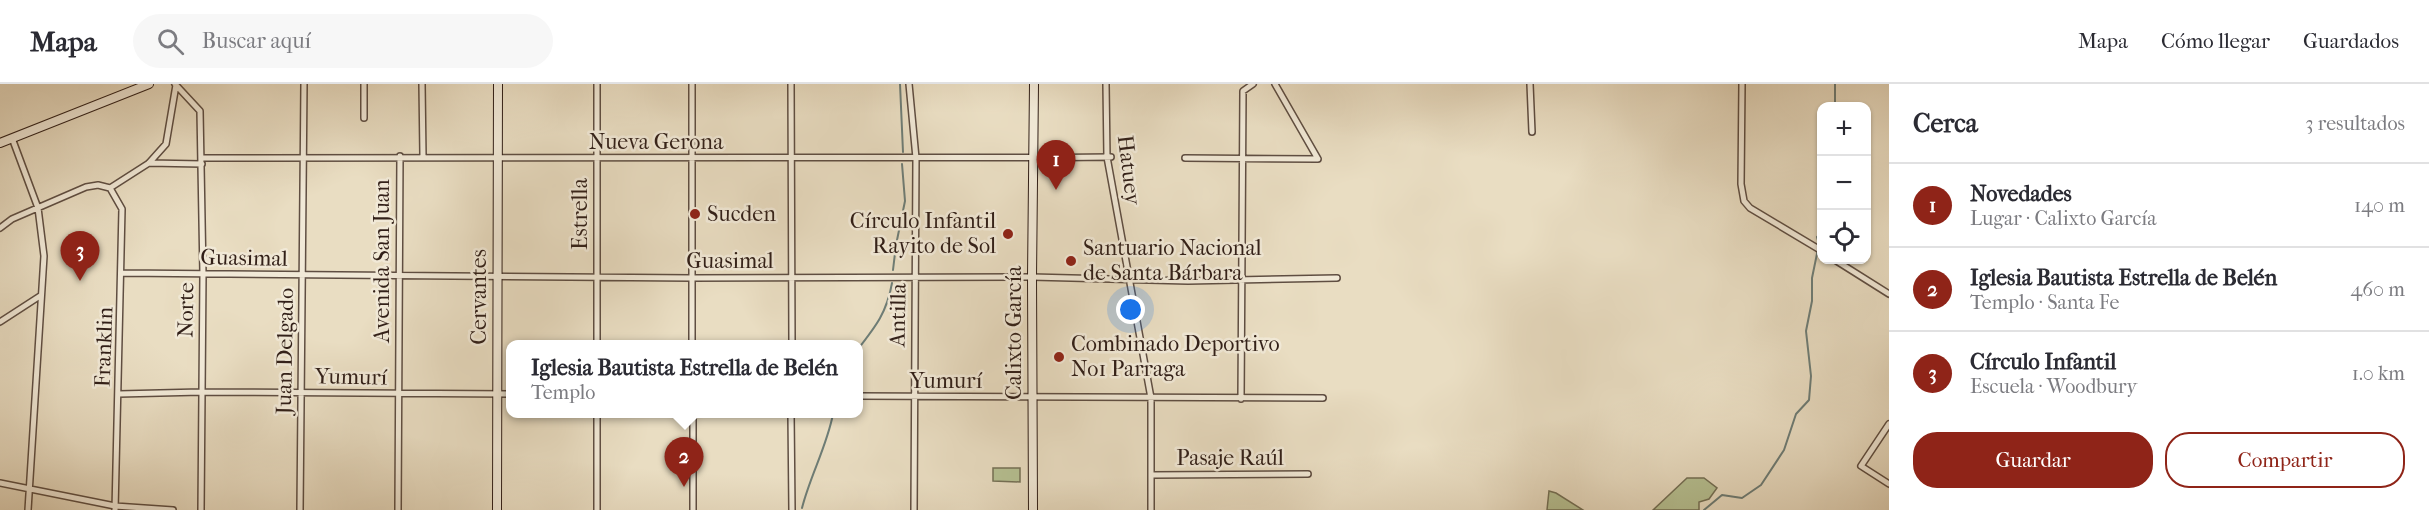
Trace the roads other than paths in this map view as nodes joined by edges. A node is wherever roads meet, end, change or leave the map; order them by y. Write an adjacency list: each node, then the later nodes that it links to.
1 (149, 84): 19 (main road)
2 (176, 84): 33 (street, Norte); 34 (street)
3 (304, 84): 23 (street, Juan Delgado)
4 (364, 84): 17 (street)
5 (422, 84): 22 (street)
6 (498, 84): 24 (main road, Cervantes)
7 (597, 84): 26 (street, Estrella)
8 (692, 84): 32 (street)
9 (791, 84): 27 (street)
10 (909, 84): 28 (street, Antilla)
11 (1034, 84): 29 (main road, Calixto García)
12 (1106, 84): 25 (street, Hatuey)
13 (1275, 84): 31 (street)
14 (1530, 84): 18 (street)
15 (1742, 84): 38 (street)
16 (1250, 85): 31 (street)
17 (364, 118)
18 (1532, 132)
19 (12, 138): 20 (main road); 36 (street)
20 (0, 143)
21 (399, 156): 22 (street, Nueva Gerona); 23 (street, Nueva Gerona); 43 (street, Avenida San Juan)
22 (423, 156): 24 (street, Nueva Gerona)
23 (304, 157): 33 (street, Nueva Gerona); 42 (street, Juan Delgado)
24 (499, 157): 26 (street, Nueva Gerona); 44 (main road, Cervantes)
25 (1109, 157): 29 (street, Nueva Gerona); 51 (street, Hatuey)
26 (596, 158): 32 (street, Nueva Gerona); 45 (street, Estrella)
27 (792, 158): 28 (street, Nueva Gerona); 32 (street, Nueva Gerona); 46 (street)
28 (916, 158): 29 (street, Nueva Gerona); 47 (street, Antilla)
29 (1032, 158): 48 (main road, Calixto García)
30 (1185, 158): 31 (street)
31 (1243, 158): 52 (street)
32 (692, 159): 49 (street)
33 (202, 161): 34 (street, Nueva Gerona); 41 (street, Norte)
34 (149, 163): 35 (street)
35 (110, 188): 36 (street); 40 (street, Franklin)
36 (38, 208): 37 (street); 54 (street)
37 (0, 228)
38 (1817, 249)
39 (1841, 264): 53 (street)
40 (122, 273): 41 (street, Guasimal); 61 (street, Franklin)
41 (203, 274): 42 (street, Guasimal); 59 (street, Norte)
42 (303, 275): 43 (street, Guasimal); 60 (street, Juan Delgado)
43 (399, 276): 44 (street, Guasimal); 64 (street, Avenida San Juan)
44 (497, 277): 45 (street, Guasimal); 62 (main road, Cervantes)
45 (596, 277): 49 (street, Guasimal); 56 (street, Estrella)
46 (792, 277): 47 (street, Guasimal); 49 (street, Guasimal); 58 (street)
47 (915, 277): 48 (street, Guasimal); 66 (street, Antilla)
48 (1032, 277): 51 (street, Guasimal); 67 (main road, Calixto García)
49 (692, 278): 57 (street)
50 (1337, 278): 52 (street, Guasimal)
51 (1130, 279): 52 (street, Guasimal); 68 (street, Hatuey)
52 (1243, 279): 70 (street)
53 (1889, 294)
54 (40, 296): 55 (street); 79 (street)
55 (0, 322)
56 (597, 340)
57 (692, 340)
58 (792, 340)
59 (201, 392): 60 (street, Yumurí); 61 (street, Yumurí); 83 (street, Norte)
60 (301, 393): 64 (street, Yumurí); 84 (street, Juan Delgado)
61 (119, 394): 80 (street, Franklin)
62 (496, 394): 63 (street, Yumurí); 64 (street, Yumurí); 86 (main road, Cervantes)
63 (506, 394)
64 (398, 395): 85 (street, Avenida San Juan)
65 (863, 396): 66 (street, Yumurí)
66 (913, 397): 67 (street, Yumurí); 90 (street, Antilla)
67 (1033, 397): 68 (street, Yumurí); 91 (main road, Calixto García)
68 (1151, 398): 70 (street, Yumurí); 76 (street, Hatuey)
69 (1323, 398): 70 (street, Yumurí)
70 (1241, 399)
71 (597, 418): 87 (street)
72 (693, 418): 88 (street)
73 (791, 418): 89 (street)
74 (1889, 424): 78 (street)
75 (1308, 474): 76 (street, Pasaje Raúl)
76 (1152, 475): 92 (street, Hatuey)
77 (0, 483): 79 (street)
78 (1889, 484)
79 (31, 488): 80 (street); 81 (street)
80 (115, 508): 82 (street)
81 (28, 510)
82 (173, 510)
83 (201, 510)
84 (300, 510)
85 (398, 510)
86 (497, 510)
87 (597, 510)
88 (693, 510)
89 (792, 510)
90 (914, 510)
91 (1033, 510)
92 (1151, 510)

